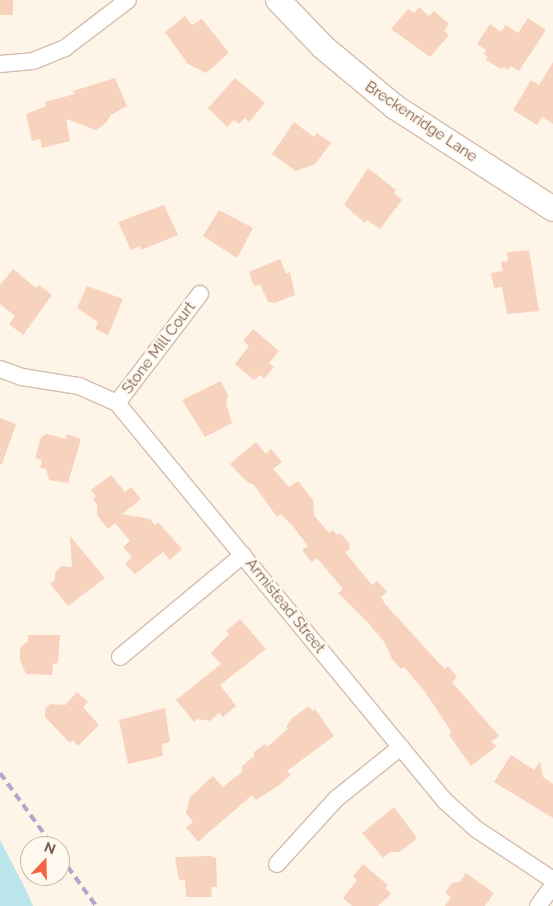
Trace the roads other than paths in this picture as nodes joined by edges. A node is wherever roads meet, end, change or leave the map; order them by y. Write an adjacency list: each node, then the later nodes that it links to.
1 (128, 0): 3 (street)
2 (278, 0): 4 (street, Breckenridge Lane)
3 (0, 64)
4 (553, 209)
5 (200, 294): 7 (street, Stone Mill Court)
6 (0, 369): 7 (street, Armistead Street)
7 (117, 403): 8 (street, Armistead Street)
8 (243, 555): 9 (street); 10 (street, Armistead Street)
9 (120, 657)
10 (401, 747): 11 (street); 12 (street, Armistead Street)
11 (277, 864)
12 (553, 880)
13 (553, 885): 14 (street)
14 (538, 906)

